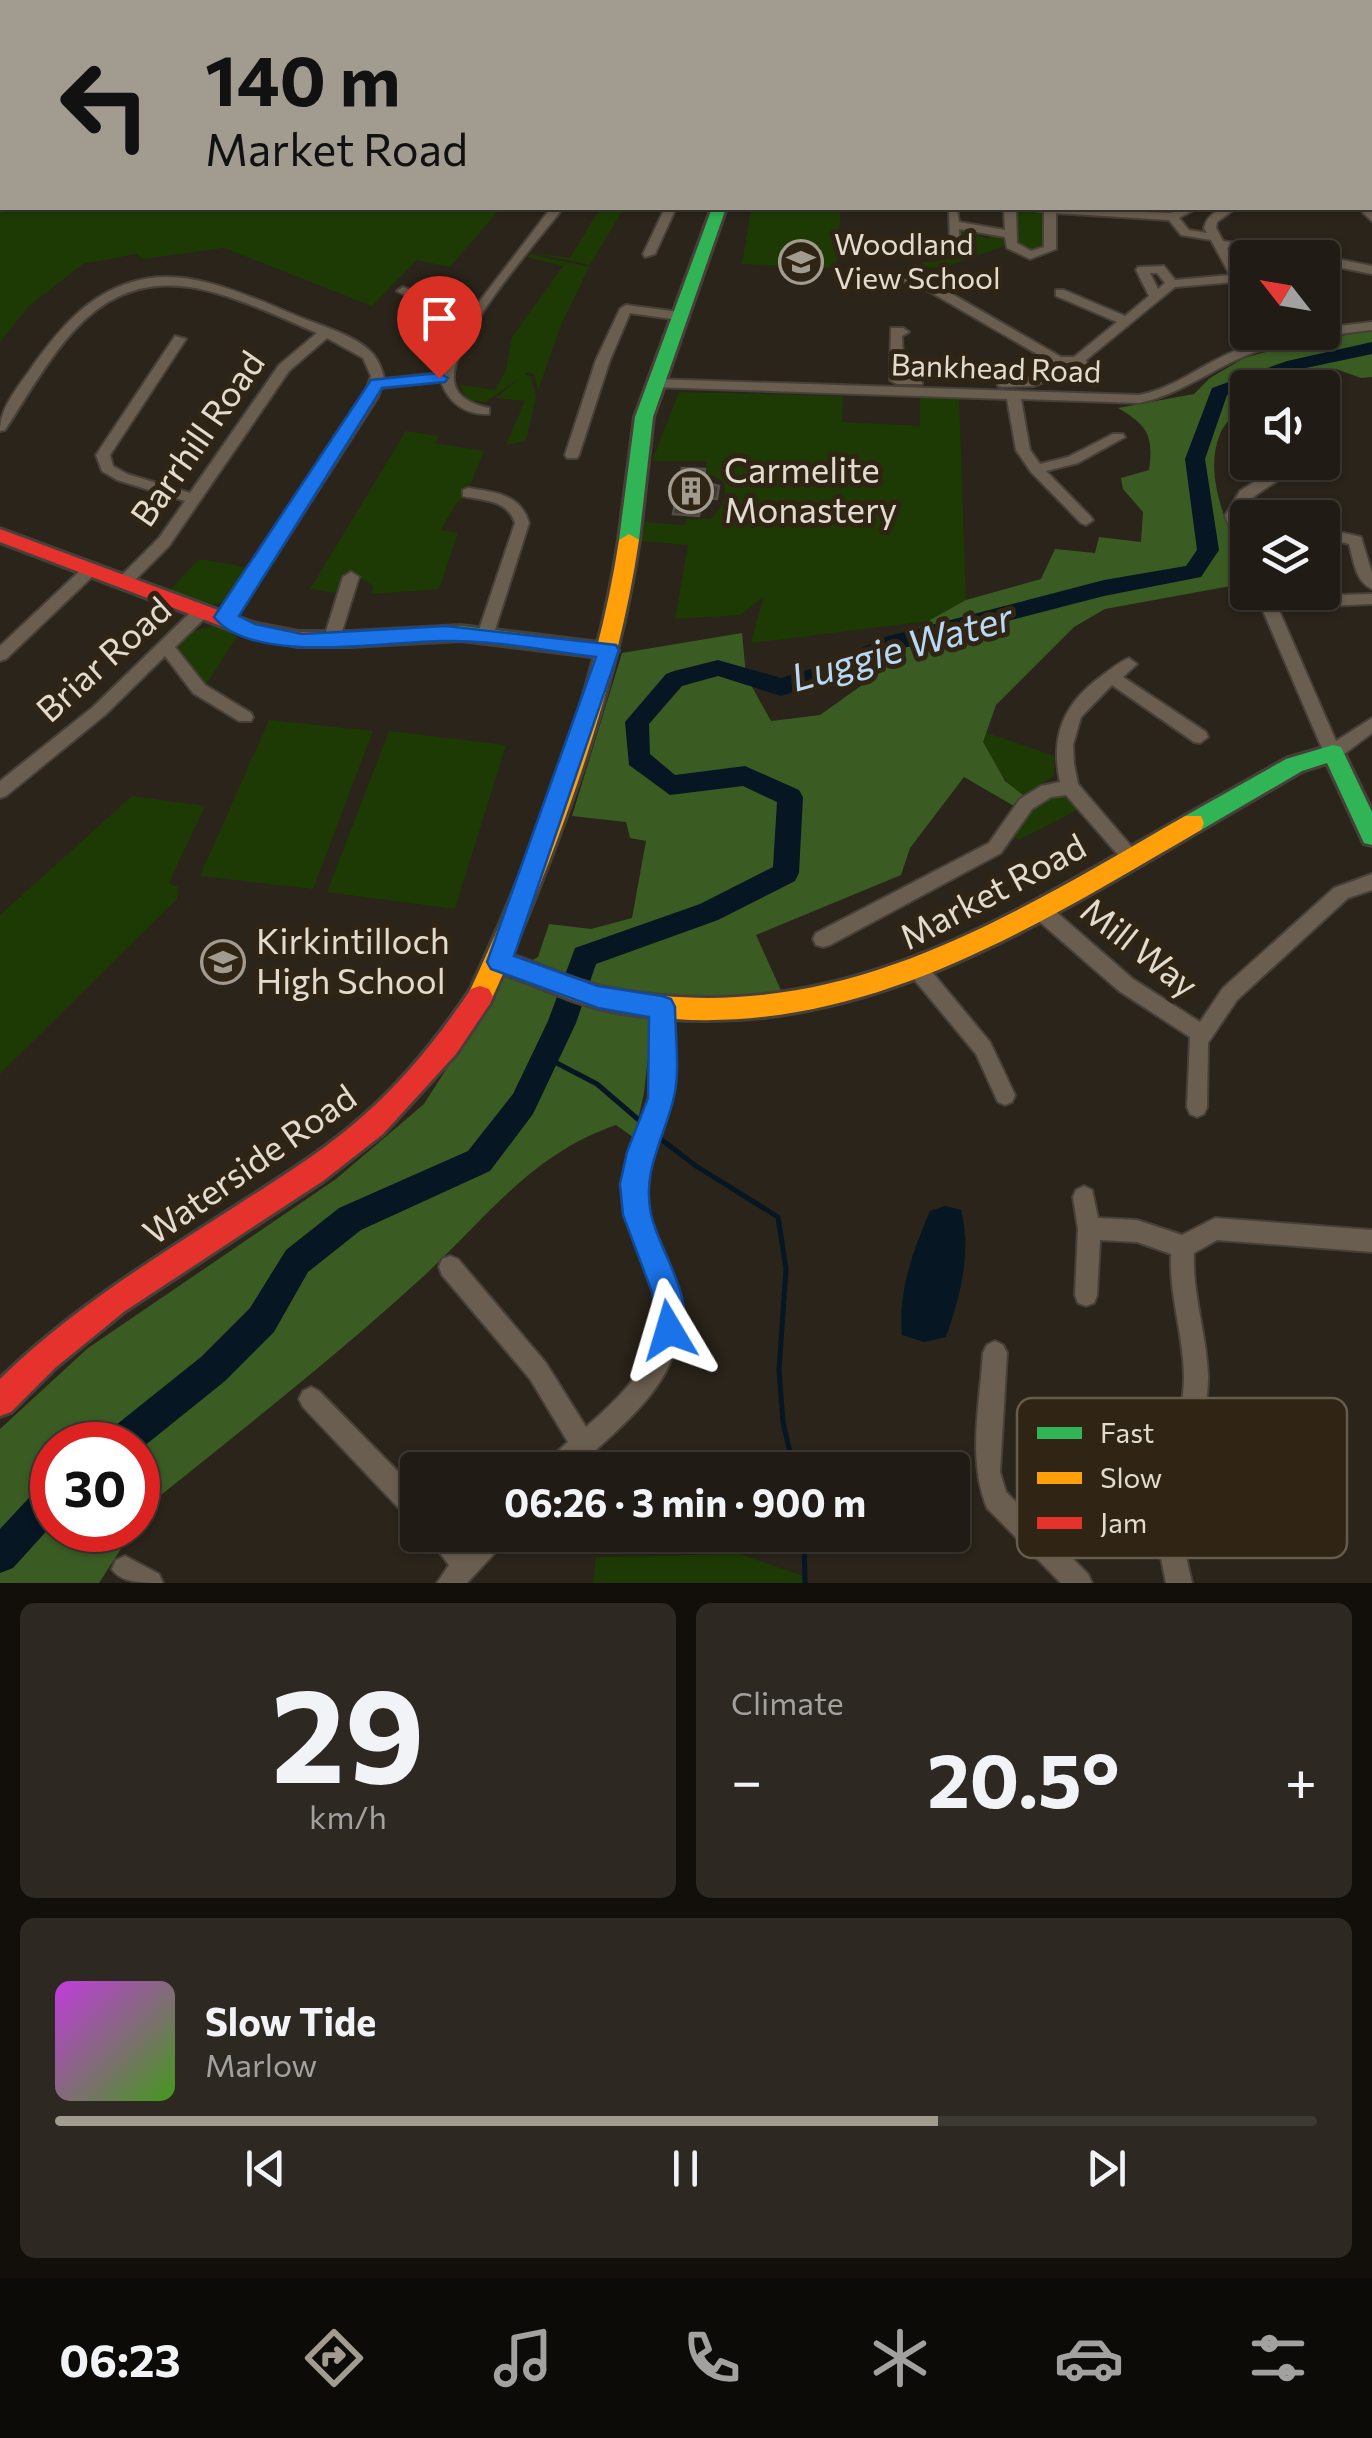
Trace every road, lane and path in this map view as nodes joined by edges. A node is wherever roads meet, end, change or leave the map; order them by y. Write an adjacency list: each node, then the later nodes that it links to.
1 (555, 210): 26 (street)
2 (669, 210): 16 (street)
3 (719, 210): 27 (main road, Waterside Road)
4 (954, 210): 11 (street)
5 (1012, 210): 12 (street)
6 (1050, 210): 12 (street)
7 (1077, 210): 10 (street)
8 (1188, 210): 10 (street)
9 (1225, 210): 13 (street)
10 (1172, 217): 13 (street)
11 (954, 225): 12 (street); 15 (street)
12 (1010, 234)
13 (1214, 240): 14 (street); 18 (street)
14 (1230, 243)
15 (954, 244)
16 (648, 254)
17 (1340, 264): 19 (street)
18 (1230, 266)
19 (1372, 270)
20 (895, 278): 36 (street)
21 (1230, 279): 22 (street)
22 (1172, 284): 25 (street); 25 (street)
23 (403, 291): 26 (street)
24 (1060, 293): 28 (street)
25 (1156, 298): 28 (street)
26 (476, 314): 37 (street)
27 (679, 316): 39 (main road, Waterside Road); 46 (street)
28 (1126, 321): 35 (street)
29 (1372, 326): 30 (street, Bankhead Road)
30 (1340, 330)
31 (903, 332): 36 (street)
32 (324, 334): 40 (street); 44 (street); 50 (street, Barrhill Road)
33 (180, 339): 50 (street)
34 (1246, 350): 42 (street, Bankhead Road)
35 (1077, 361): 36 (street); 38 (street)
36 (1057, 366): 38 (street)
37 (446, 376): 40 (street); 43 (street)
38 (1072, 378): 42 (street)
39 (654, 383): 41 (street, Bankhead Road); 65 (main road, Waterside Road)
40 (377, 384): 61 (street, Briar Road)
41 (1012, 394): 42 (street, Bankhead Road); 47 (street)
42 (1078, 397)
43 (484, 411)
44 (0, 427)
45 (1118, 437): 47 (street)
46 (572, 456)
47 (1036, 470): 52 (street)
48 (1265, 480): 51 (street)
49 (468, 493): 62 (street)
50 (194, 499): 56 (street, Barrhill Road)
51 (1239, 500)
52 (1086, 520)
53 (0, 535): 55 (main road)
54 (1340, 537): 58 (street)
55 (90, 570): 56 (main road); 66 (street)
56 (124, 582): 61 (main road)
57 (353, 584): 63 (street)
58 (1372, 586): 59 (street)
59 (1340, 593)
60 (1271, 610): 72 (street)
61 (213, 614): 63 (main road); 64 (street, Briar Road)
62 (484, 636): 63 (main road); 65 (main road)
63 (331, 641)
64 (166, 646): 69 (street); 74 (street, Briar Road)
65 (608, 650): 80 (main road, Waterside Road)
66 (0, 655)
67 (1129, 664): 68 (street)
68 (1112, 677): 71 (street); 73 (street)
69 (245, 717)
70 (1372, 724): 72 (street, Market Road)
71 (1200, 737)
72 (1333, 753): 75 (main road); 76 (main road, Market Road)
73 (1070, 786): 76 (street); 79 (street)
74 (0, 791)
75 (1372, 836)
76 (1131, 858): 78 (main road, Market Road)
77 (1372, 882): 83 (street)
78 (1040, 910): 81 (main road, Market Road); 83 (street, Mill Way)
79 (823, 939)
80 (500, 962): 82 (main road, Market Road); 95 (main road, Waterside Road)
81 (920, 972): 82 (main road, Market Road); 84 (street)
82 (662, 1007): 96 (street)
83 (1201, 1034): 85 (street)
84 (1006, 1096)
85 (1198, 1107)
86 (1084, 1197): 87 (street)
87 (1089, 1229): 89 (street); 91 (street)
88 (1372, 1242): 89 (street)
89 (1183, 1248): 93 (street)
90 (450, 1266): 96 (street)
91 (1086, 1295)
92 (994, 1353): 99 (street)
93 (1195, 1398)
94 (311, 1399): 98 (street)
95 (0, 1400)
96 (582, 1443): 97 (street)
97 (573, 1452)
98 (400, 1491)
99 (1017, 1520)
100 (478, 1552): 104 (street)
101 (1054, 1558): 106 (street)
102 (1175, 1558): 107 (street)
103 (124, 1568): 105 (street)
104 (458, 1574)
105 (150, 1583)
106 (1079, 1583)
107 (1179, 1583)

